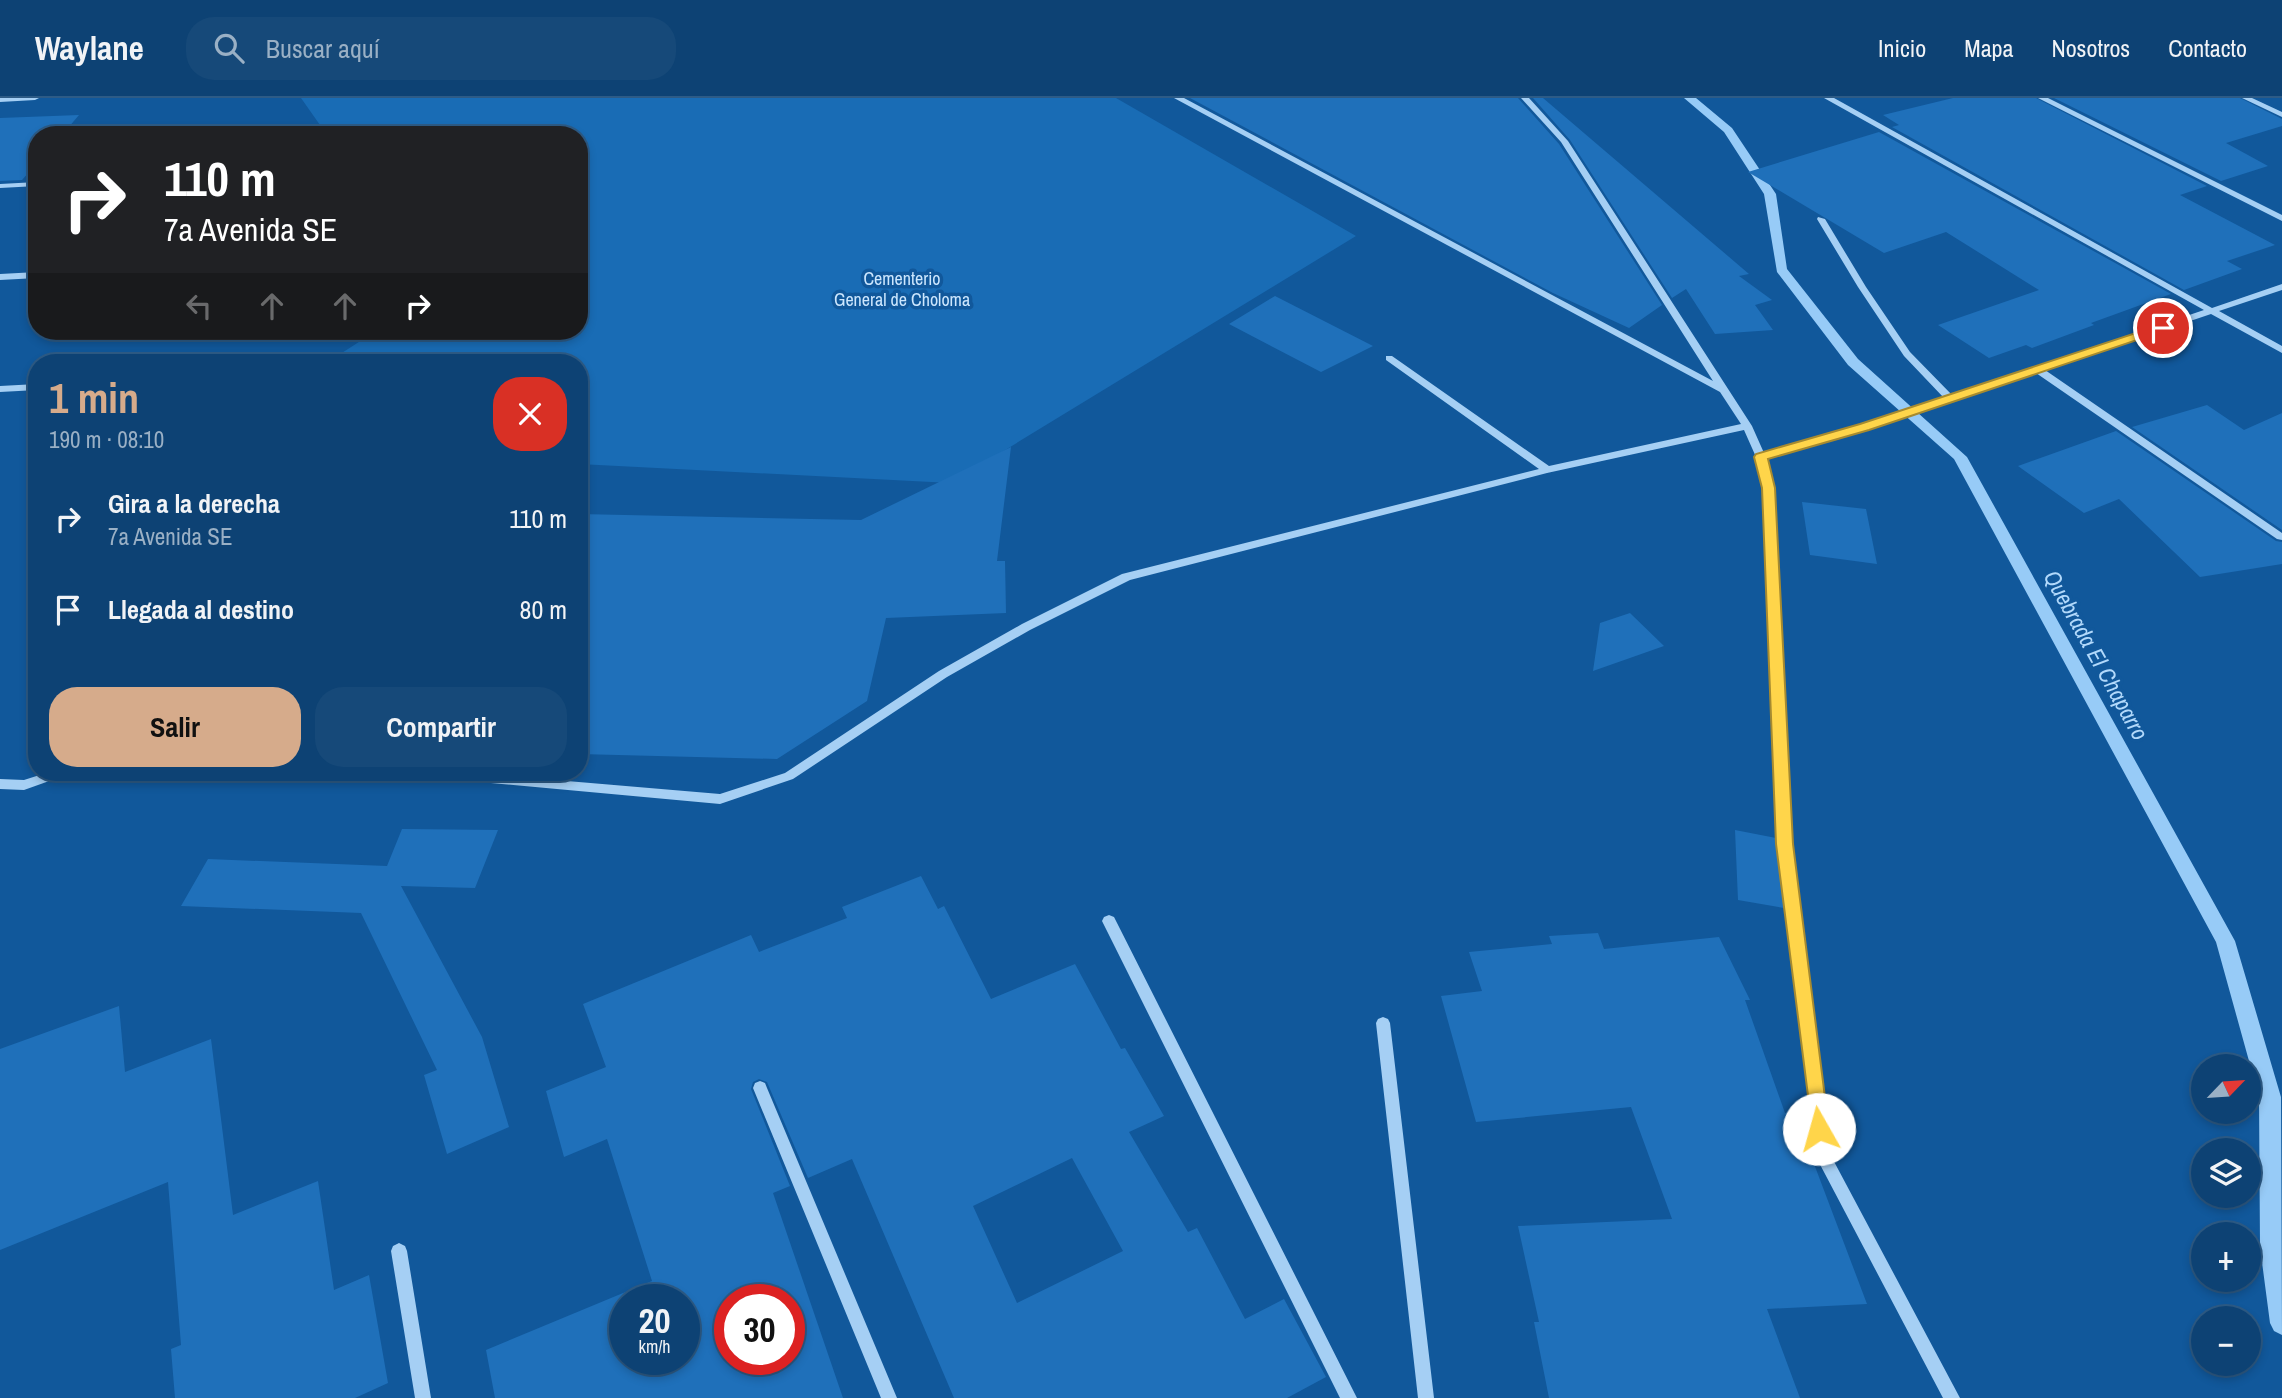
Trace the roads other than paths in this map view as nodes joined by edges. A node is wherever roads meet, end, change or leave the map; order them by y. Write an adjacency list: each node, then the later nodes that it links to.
1 (35, 98): 7 (street)
2 (1178, 98): 22 (street)
3 (1525, 98): 22 (street)
4 (1828, 98): 16 (street)
5 (2042, 98): 11 (street)
6 (2246, 98): 8 (street)
7 (0, 100)
8 (2282, 115)
9 (28, 184): 10 (street)
10 (0, 186)
11 (2282, 218)
12 (1821, 219): 23 (street)
13 (28, 276): 14 (street)
14 (0, 278)
15 (2282, 287): 16 (street)
16 (2212, 311): 17 (street); 19 (street)
17 (2282, 350)
18 (1390, 358): 27 (street)
19 (2038, 370): 23 (street); 28 (street)
20 (28, 387): 21 (street)
21 (0, 389)
22 (1721, 390): 25 (street)
23 (1951, 399): 24 (street)
24 (1933, 404): 26 (street)
25 (1747, 426): 26 (street); 27 (street)
26 (1761, 457): 40 (street)
27 (1547, 470): 30 (street)
28 (2281, 537)
29 (36, 781): 31 (street)
30 (512, 781)
31 (0, 784)
32 (1108, 921): 38 (street)
33 (1383, 1023): 39 (street)
34 (760, 1088): 37 (street)
35 (399, 1251): 36 (street)
36 (423, 1398)
37 (889, 1398)
38 (1349, 1398)
39 (1426, 1398)
40 (1952, 1398)

